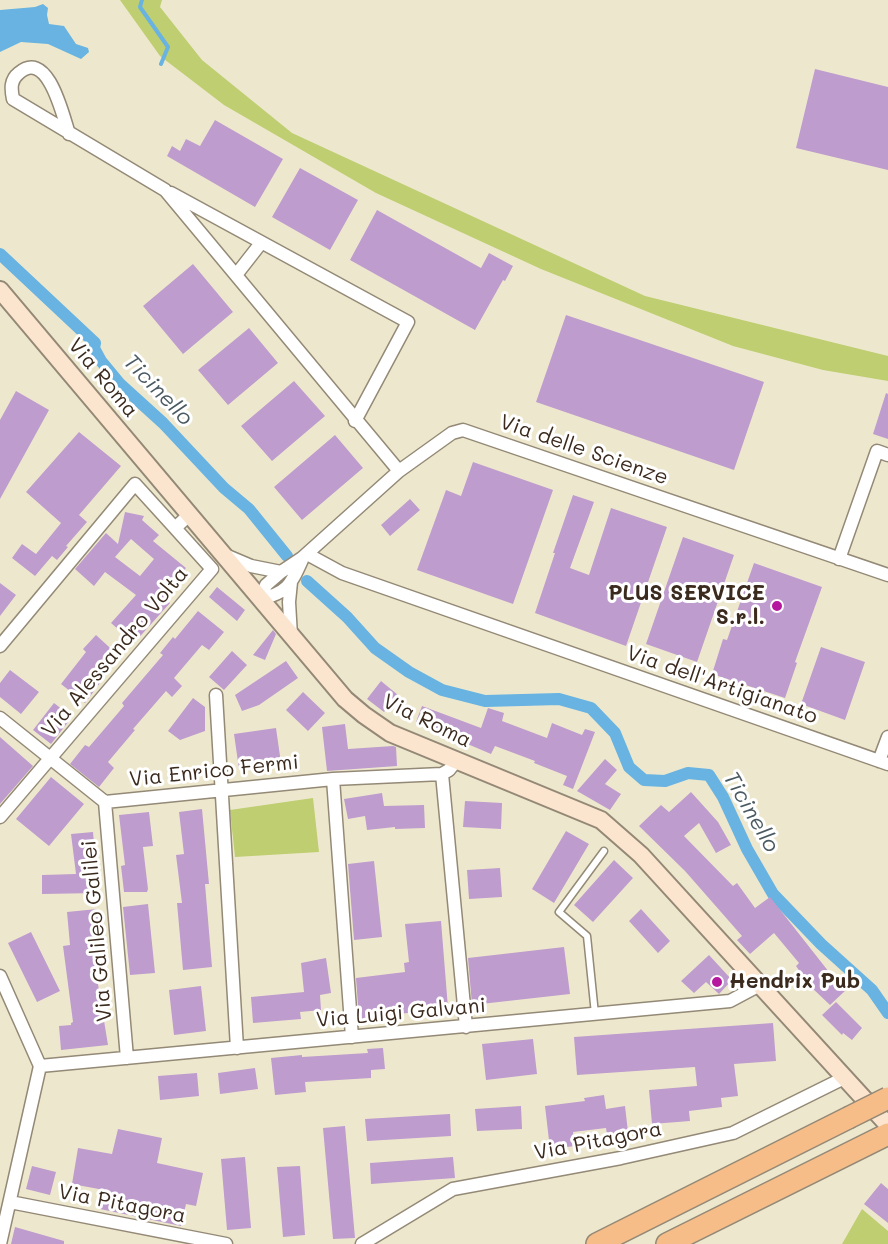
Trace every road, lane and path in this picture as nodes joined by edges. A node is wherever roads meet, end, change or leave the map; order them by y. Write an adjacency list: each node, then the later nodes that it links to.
1 (69, 134): 1 (street); 2 (street)
2 (165, 190): 3 (street); 4 (street)
3 (261, 243): 4 (street); 6 (street)
4 (236, 275): 6 (street)
5 (0, 290): 9 (street, Via Roma)
6 (355, 421): 8 (street)
7 (888, 455): 13 (street)
8 (399, 471): 12 (street, Via delle Scienze); 13 (street, Via delle Scienze)
9 (189, 515): 10 (street); 11 (street, Via Roma)
10 (175, 528): 19 (street); 23 (street, Via Alessandro Volta)
11 (222, 554): 14 (street); 17 (street, Via Roma)
12 (305, 556): 14 (street, Via delle Scienze); 16 (street, Via delle Scienze); 25 (street, Via dell'Artigianato)
13 (839, 559): 15 (street, Via delle Scienze)
14 (281, 572): 17 (street, Via delle Scienze)
15 (888, 575)
16 (291, 582): 17 (street); 18 (street, Via delle Scienze)
17 (260, 599): 18 (street, Via Roma)
18 (291, 636): 24 (street, Via Roma)
19 (0, 646)
20 (216, 695): 28 (street)
21 (0, 718): 23 (street, Via Enrico Fermi)
22 (888, 737): 25 (street)
23 (50, 758): 29 (street, Via Enrico Fermi); 30 (street, Via Alessandro Volta)
24 (456, 761): 26 (street); 33 (street, Via Roma)
25 (884, 762)
26 (442, 774): 27 (street, Via Enrico Fermi); 35 (street)
27 (333, 778): 28 (street, Via Enrico Fermi); 36 (street)
28 (222, 790): 29 (street, Via Enrico Fermi); 37 (street)
29 (105, 802): 38 (street, Via Galileo Galilei)
30 (0, 817)
31 (604, 851): 34 (lane)
32 (0, 976): 39 (street)
33 (760, 985): 34 (street, Via Luigi Galvani); 40 (street, Via Roma)
34 (595, 1014): 35 (street, Via Luigi Galvani)
35 (466, 1027): 36 (street, Via Luigi Galvani)
36 (352, 1037): 37 (street, Via Luigi Galvani)
37 (237, 1048): 38 (street, Via Luigi Galvani)
38 (127, 1058): 39 (street, Via Luigi Galvani)
39 (40, 1066): 44 (street)
40 (843, 1078): 42 (street, Via Roma); 47 (street, Via Pitagora)
41 (888, 1098): 48 (highway, bridge)
42 (888, 1125)
43 (880, 1138): 49 (highway)
44 (10, 1202): 45 (street); 46 (street, Via Pitagora)
45 (0, 1244)
46 (226, 1244)
47 (362, 1244)
48 (597, 1244)
49 (668, 1244)

